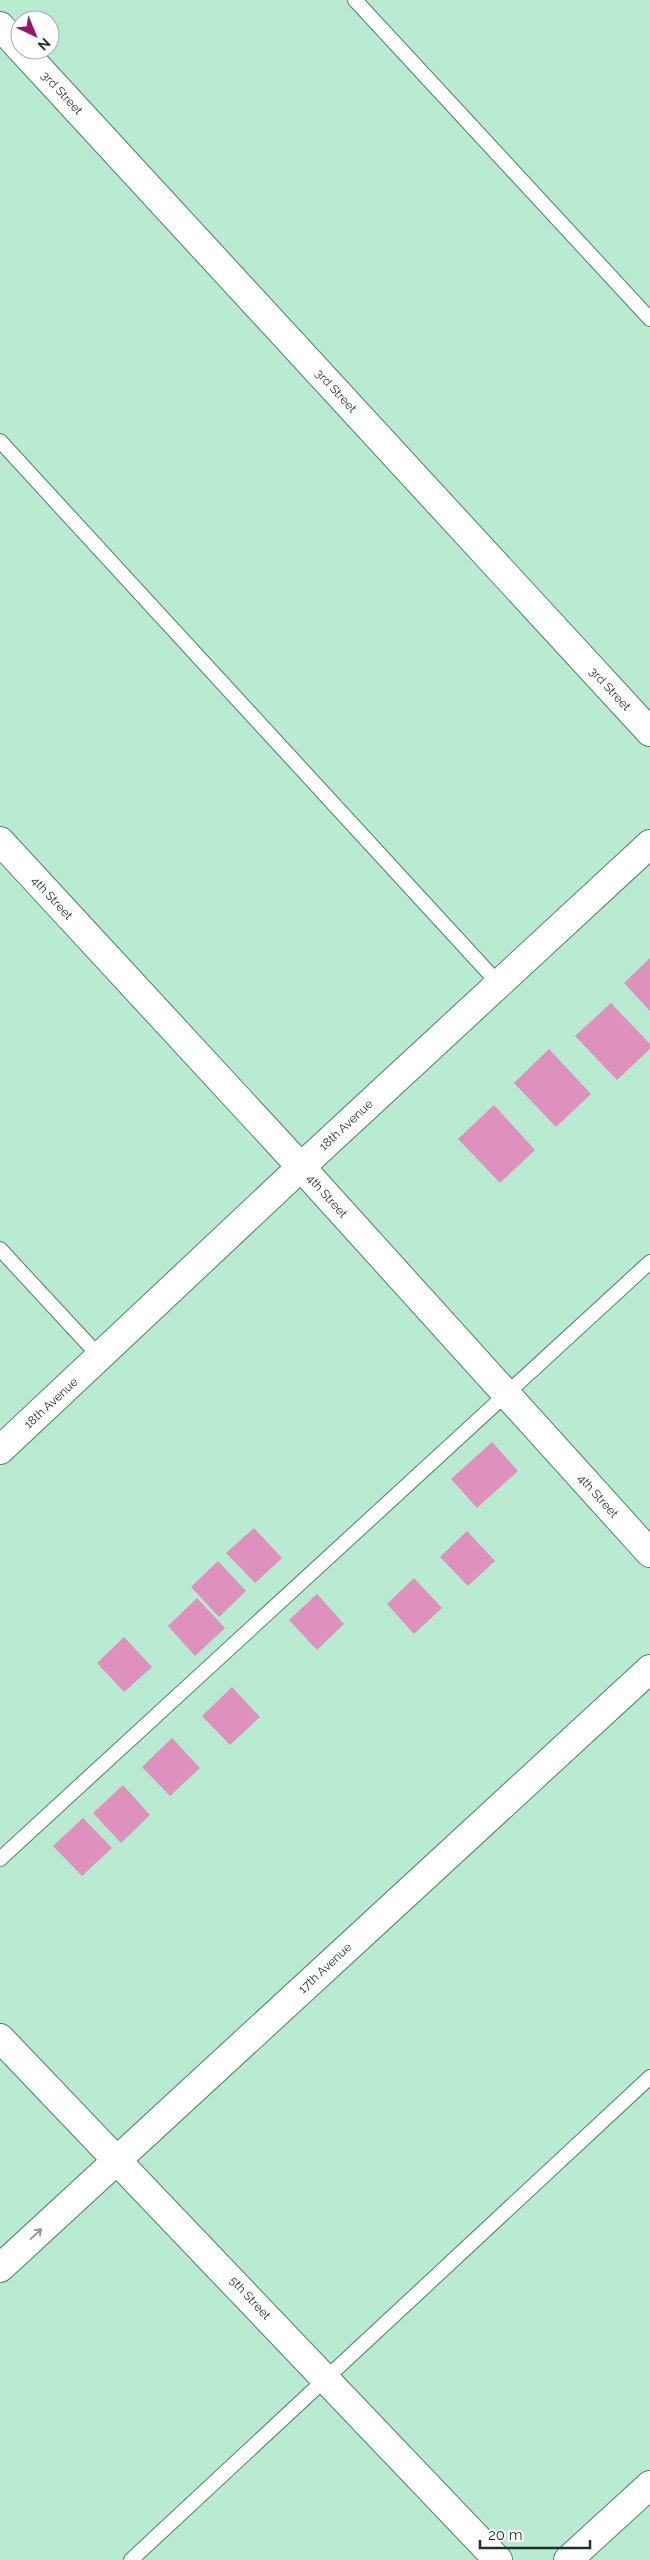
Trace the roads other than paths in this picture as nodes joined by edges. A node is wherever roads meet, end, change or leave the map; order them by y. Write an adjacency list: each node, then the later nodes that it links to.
1 (355, 0): 5 (lane)
2 (0, 26): 3 (street, 3rd Street)
3 (10, 37)
4 (31, 60): 7 (street, 3rd Street)
5 (650, 319)
6 (0, 441): 10 (lane)
7 (650, 732)
8 (0, 841): 11 (street, 4th Street)
9 (650, 844): 10 (street, 18th Avenue)
10 (500, 984): 11 (street, 18th Avenue)
11 (301, 1167): 14 (street, 18th Avenue); 15 (street, 4th Street)
12 (0, 1249): 14 (lane)
13 (650, 1262): 15 (lane)
14 (100, 1357): 16 (street, 18th Avenue)
15 (507, 1395): 17 (street, 4th Street); 19 (lane)
16 (0, 1450)
17 (650, 1554)
18 (650, 1670): 22 (street, 17th Avenue)
19 (0, 1859)
20 (0, 2038): 22 (street, 5th Street)
21 (650, 2077): 24 (lane)
22 (118, 2158): 23 (street, 17th Avenue, one-way to 22); 24 (street, 5th Street)
23 (0, 2268)
24 (326, 2378): 26 (lane); 27 (street, 5th Street)
25 (650, 2485): 28 (street)
26 (131, 2560)
27 (498, 2560)
28 (568, 2560)

